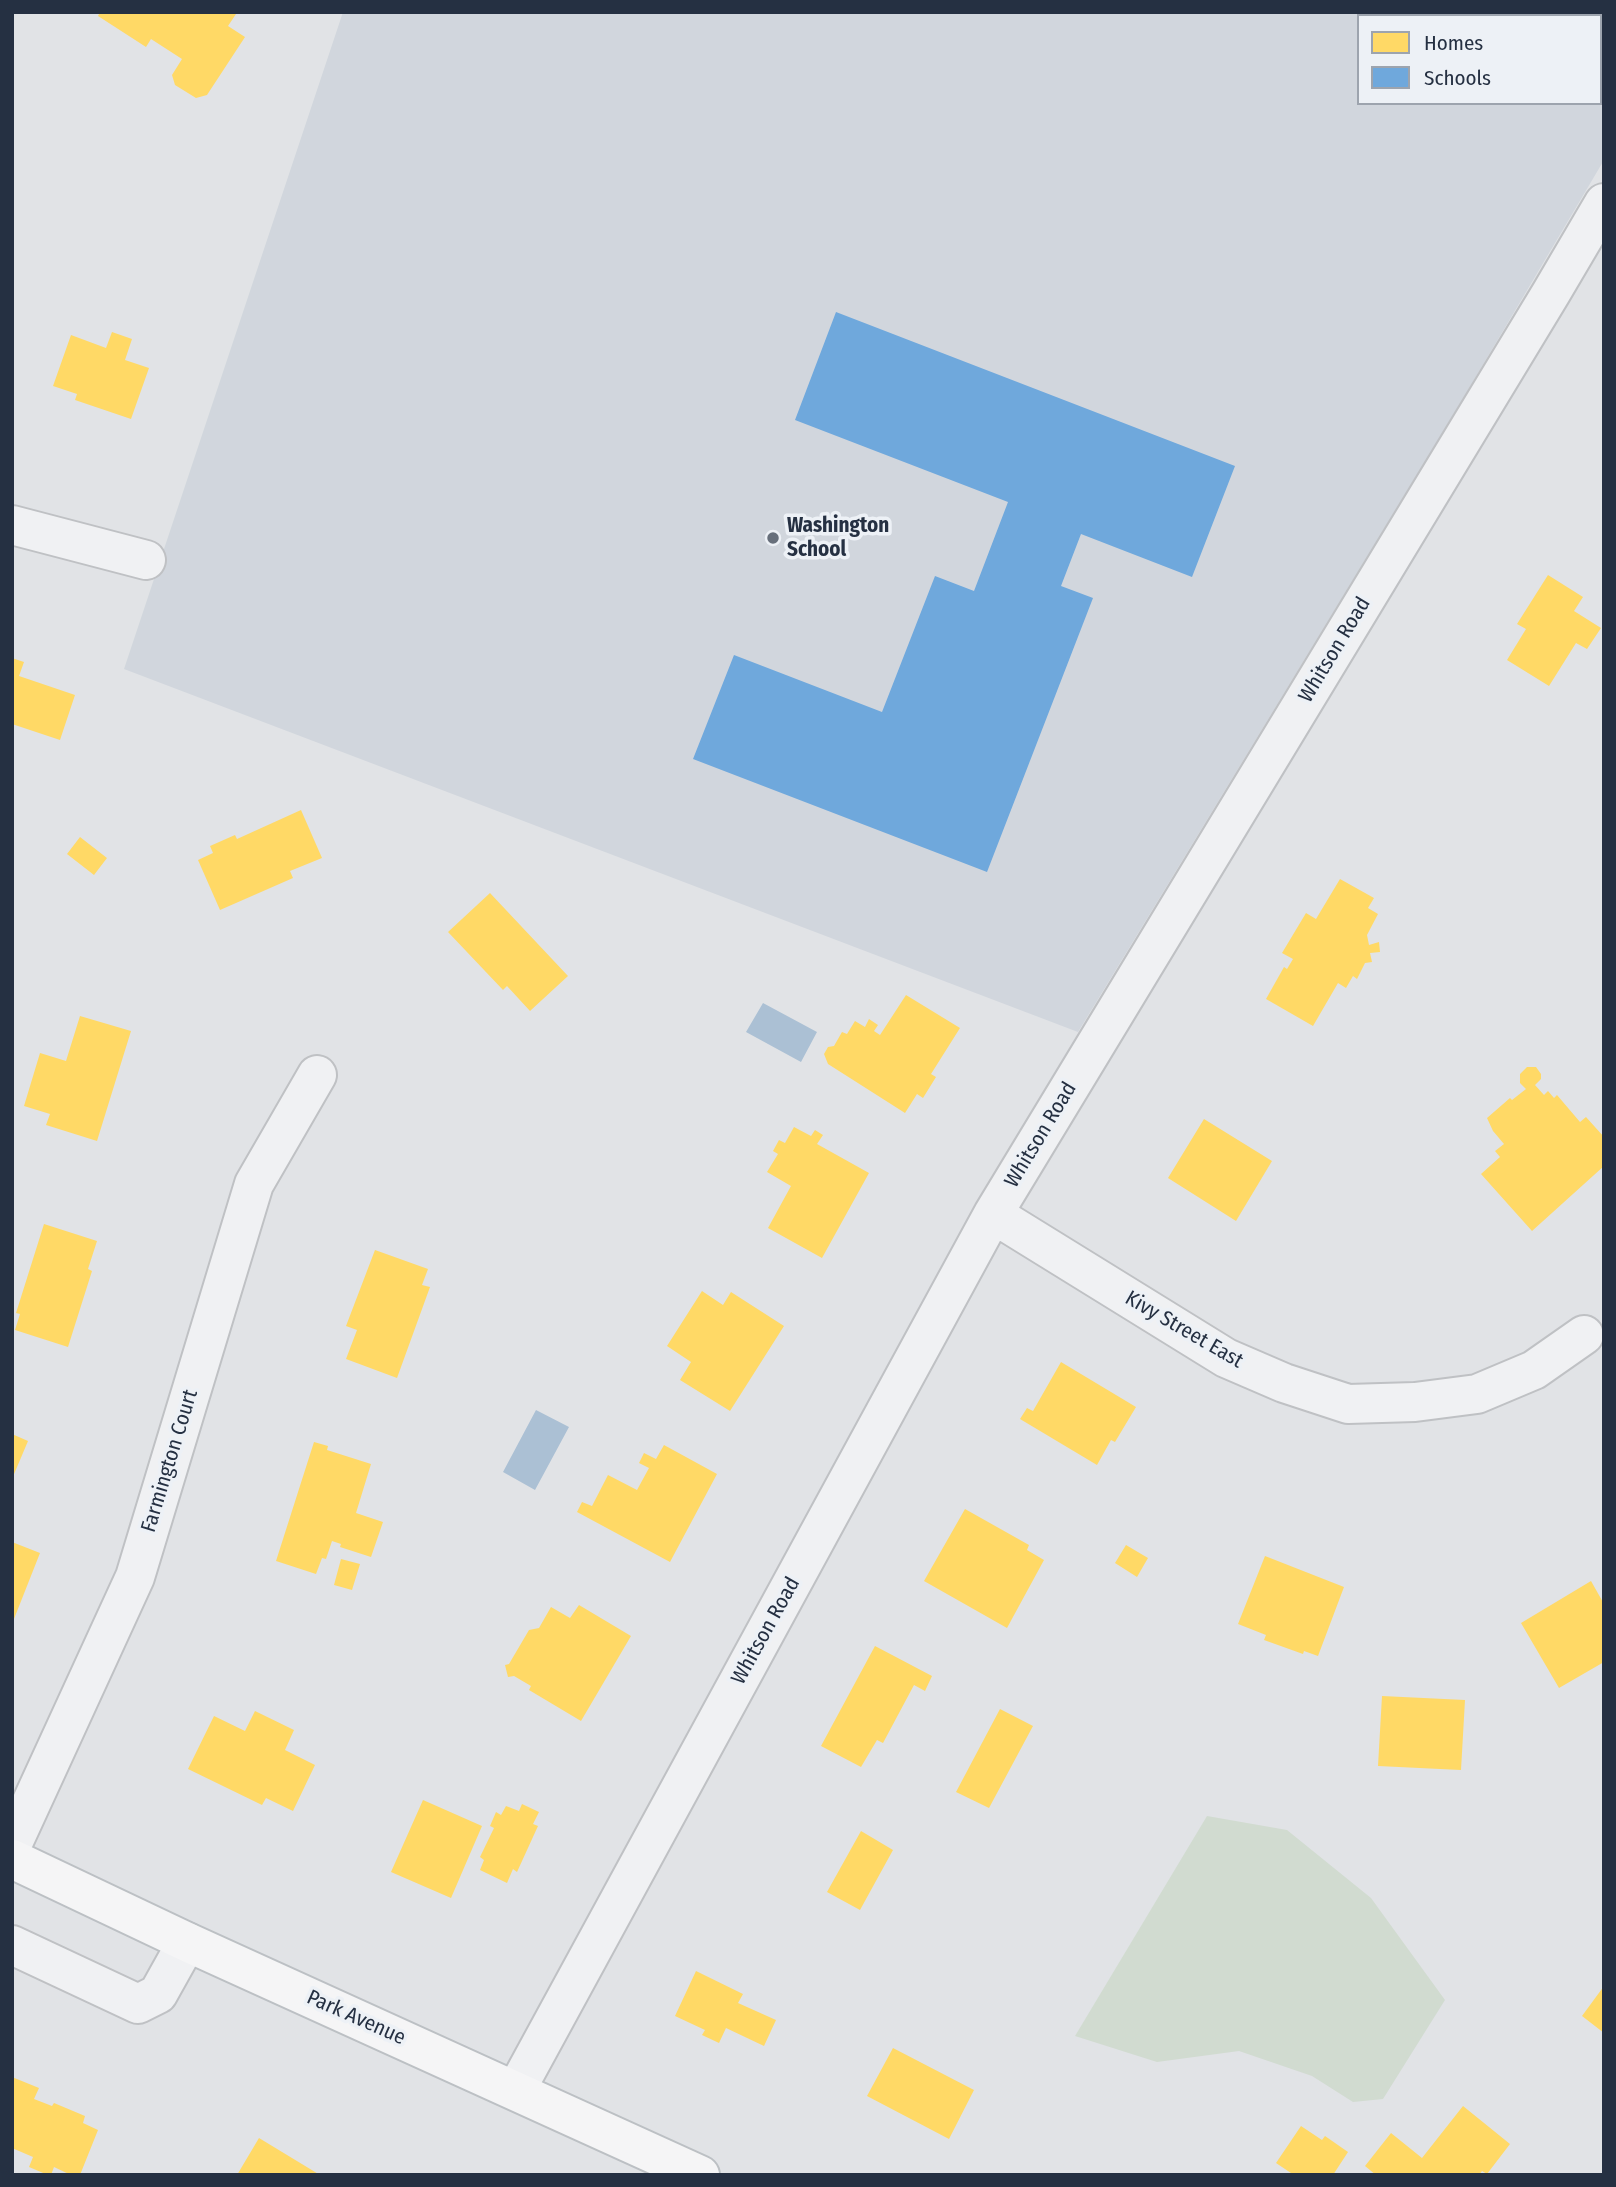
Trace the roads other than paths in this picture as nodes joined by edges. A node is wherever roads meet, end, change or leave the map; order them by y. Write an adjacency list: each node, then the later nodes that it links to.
1 (1604, 203): 5 (street, Whitson Road)
2 (12, 524): 3 (street)
3 (146, 560)
4 (317, 1075): 7 (street, Farmington Court)
5 (993, 1214): 6 (street, Kivy Street East); 11 (street, Whitson Road)
6 (1584, 1335)
7 (12, 1845)
8 (12, 1859): 9 (main road, Park Avenue)
9 (187, 1942): 10 (street); 11 (main road, Park Avenue)
10 (12, 1945)
11 (516, 2090): 12 (main road, Park Avenue)
12 (700, 2175)

